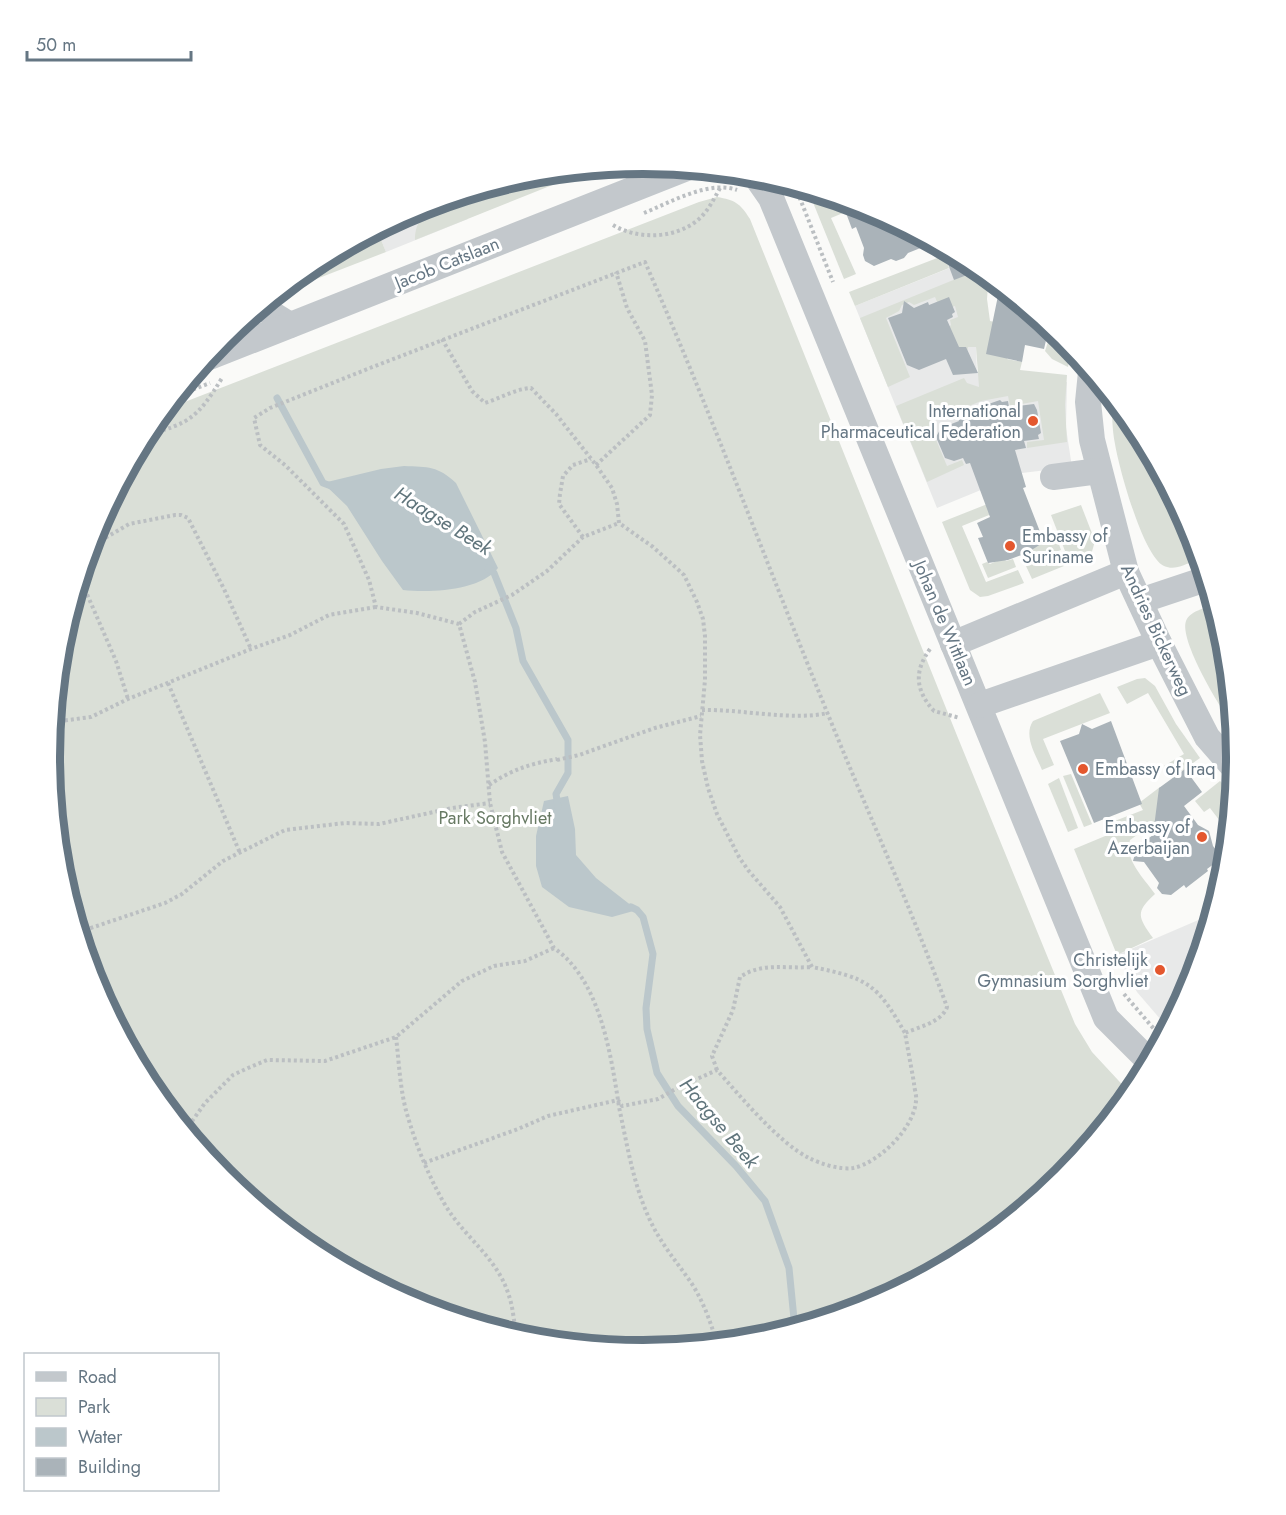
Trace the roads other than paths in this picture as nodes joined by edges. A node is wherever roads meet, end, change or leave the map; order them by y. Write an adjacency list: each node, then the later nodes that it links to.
1 (668, 175): 4 (street, Jacob Catslaan)
2 (764, 187): 13 (street, Johan de Wittlaan)
3 (268, 311): 4 (street)
4 (290, 324): 5 (street, Jacob Catslaan)
5 (215, 368)
6 (1090, 384): 7 (street, Andries Bickerweg)
7 (1099, 471): 8 (street); 9 (street, Andries Bickerweg)
8 (1053, 477)
9 (1126, 572): 11 (street, Andries Bickerweg); 13 (street)
10 (1199, 582): 11 (street)
11 (1140, 602): 12 (street, Andries Bickerweg)
12 (1159, 643): 14 (street); 15 (street, Andries Bickerweg)
13 (943, 645): 14 (street, Johan de Wittlaan)
14 (972, 712): 16 (street, Johan de Wittlaan)
15 (1226, 759)
16 (1144, 1056)

